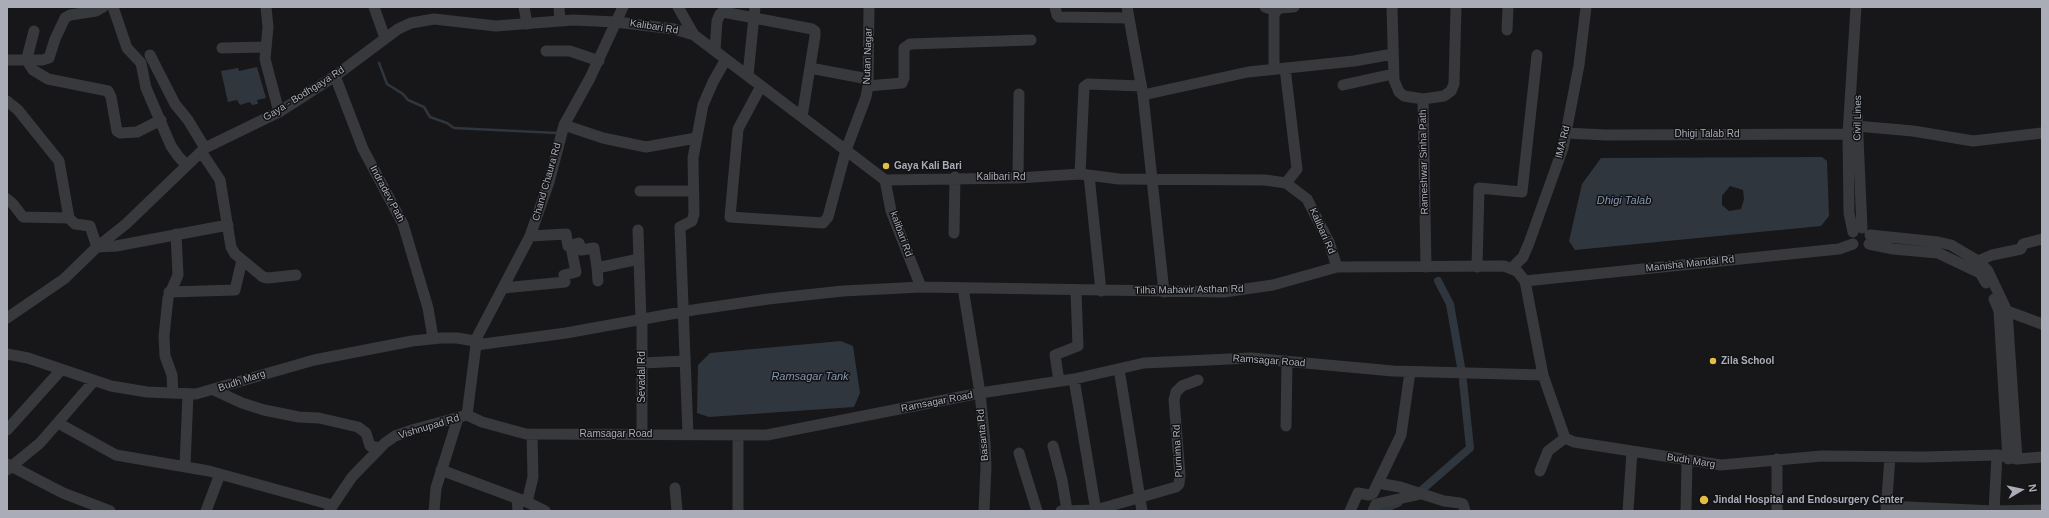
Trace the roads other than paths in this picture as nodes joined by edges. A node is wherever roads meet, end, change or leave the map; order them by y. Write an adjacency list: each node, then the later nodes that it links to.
1 (103, 7): 38 (street)
2 (113, 7): 56 (street)
3 (266, 7): 31 (street)
4 (374, 7): 29 (street)
5 (524, 7): 25 (street)
6 (559, 7): 23 (street)
7 (623, 7): 24 (street)
8 (678, 7): 28 (street)
9 (870, 7): 47 (street, Nutan Nagar)
10 (1055, 7): 21 (street)
11 (1294, 7): 18 (street)
12 (1392, 7): 35 (street)
13 (1456, 7): 52 (street, Rameshwar Sinha Path)
14 (1508, 7): 26 (street)
15 (1586, 7): 59 (street, IMA Rd)
16 (1856, 7): 58 (street)
17 (1863, 7): 58 (street, Civil Lines)
18 (1270, 9): 43 (street)
19 (719, 10): 20 (street); 33 (street)
20 (754, 12): 42 (street); 45 (street)
21 (1092, 12): 22 (street)
22 (1128, 12): 50 (street)
23 (560, 21): 24 (street, Gaya - Bodhgaya Rd); 25 (street, Gaya - Bodhgaya Rd)
24 (616, 22): 28 (street, Kalibari Rd); 41 (street, Chand Chaura Rd)
25 (527, 24): 29 (street, Gaya - Bodhgaya Rd)
26 (1507, 30)
27 (34, 31): 38 (street)
28 (694, 35): 33 (street, Kalibari Rd)
29 (385, 38): 46 (street, Gaya - Bodhgaya Rd)
30 (1031, 40): 47 (street)
31 (265, 47): 32 (street); 54 (street)
32 (222, 48)
33 (715, 50): 39 (street, Kalibari Rd)
34 (546, 51): 41 (street)
35 (1393, 54): 43 (street); 44 (street)
36 (150, 55): 63 (street)
37 (1537, 55): 89 (street)
38 (28, 59): 40 (street); 56 (street)
39 (726, 59): 45 (street, Kalibari Rd); 61 (street)
40 (7, 60)
41 (598, 61): 57 (street, Chand Chaura Rd)
42 (810, 68): 47 (street); 55 (street)
43 (1280, 68): 50 (street); 70 (street)
44 (1393, 74): 48 (street); 52 (street)
45 (748, 75): 49 (street, Kalibari Rd)
46 (336, 76): 54 (street, Gaya - Bodhgaya Rd); 108 (street, Indradev Path)
47 (868, 82): 62 (street, Nutan Nagar)
48 (1343, 85)
49 (761, 86): 55 (street, Kalibari Rd); 62 (street, Nutan Nagar)
50 (1142, 90): 65 (street); 69 (street)
51 (1019, 94): 67 (street)
52 (1423, 99): 91 (street, Rameshwar Sinha Path)
53 (7, 101): 74 (street)
54 (279, 112): 63 (street, Gaya - Bodhgaya Rd)
55 (802, 117): 62 (street, Kalibari Rd)
56 (161, 120): 64 (street)
57 (564, 125): 61 (street); 80 (street, Chand Chaura Rd)
58 (1852, 130): 59 (street, Dhigi Talab Rd); 60 (street, Dhigi Talab Rd); 79 (street, Civil Lines)
59 (1566, 133): 92 (street, IMA Rd)
60 (2042, 133)
61 (696, 138): 71 (street)
62 (846, 150): 68 (street, Kalibari Rd)
63 (203, 151): 64 (street, Gaya - Bodhgaya Rd); 75 (street)
64 (186, 165): 84 (street, Gaya - Bodhgaya Rd)
65 (1085, 174): 67 (street, Kalibari Rd); 69 (street, Kalibari Rd); 100 (street)
66 (955, 177): 67 (street, Kalibari Rd); 68 (street, Kalibari Rd); 77 (street)
67 (1018, 178)
68 (885, 180): 96 (street, kalibari Rd)
69 (1152, 180): 70 (street, Kalibari Rd); 102 (street)
70 (1286, 183): 88 (street, Kalibari Rd)
71 (693, 191): 72 (street); 104 (street)
72 (640, 192)
73 (7, 199): 74 (street)
74 (69, 218): 84 (street)
75 (228, 225): 78 (street); 86 (street)
76 (638, 230): 85 (street, Sevadal Rd)
77 (954, 233)
78 (176, 234): 84 (street); 101 (street)
79 (1864, 235): 82 (street, Civil Lines); 82 (street, Manisha Mandal Rd); 87 (street)
80 (530, 236): 83 (street); 97 (street, Chand Chaura Rd)
81 (2042, 238): 87 (street)
82 (1854, 244): 95 (street, Manisha Mandal Rd)
83 (568, 246): 90 (street); 97 (street)
84 (97, 247): 105 (street, Gaya - Bodhgaya Rd)
85 (639, 259): 90 (street); 106 (street, Sevadal Rd)
86 (242, 260): 93 (street); 101 (street)
87 (1975, 265): 103 (street)
88 (1337, 267): 91 (street, Tilha Mahavir Asthan Rd); 102 (street, Tilha Mahavir Asthan Rd)
89 (1477, 267): 91 (street, Tilha Mahavir Asthan Rd); 92 (street, Tilha Mahavir Asthan Rd)
90 (597, 268): 94 (street)
91 (1426, 268)
92 (1512, 268): 95 (street)
93 (296, 274)
94 (598, 281)
95 (1525, 281): 117 (street)
96 (921, 287): 98 (street, Tilha Mahavir Asthan Rd); 104 (street, Tilha Mahavir Asthan Rd)
97 (503, 288): 109 (street, Chand Chaura Rd)
98 (963, 288): 99 (street, Tilha Mahavir Asthan Rd); 124 (street, Basanta Rd)
99 (1076, 291): 100 (street, Tilha Mahavir Asthan Rd); 121 (street)
100 (1101, 291): 102 (street, Tilha Mahavir Asthan Rd)
101 (170, 292): 123 (street)
102 (1164, 292)
103 (2003, 311): 107 (street); 143 (street)
104 (683, 312): 106 (street, Budh Marg); 111 (street)
105 (7, 318)
106 (642, 320): 109 (street, Budh Marg); 113 (street, Sevadal Rd)
107 (2042, 324)
108 (434, 338): 109 (street, Budh Marg); 122 (street, Budh Marg)
109 (475, 343): 126 (street)
110 (7, 354): 115 (street, Budh Marg)
111 (685, 361): 113 (street); 132 (street)
112 (1287, 362): 114 (street, Ramsagar Road); 116 (street, Ramsagar Road); 128 (street)
113 (642, 363): 131 (street, Sevadal Rd)
114 (1119, 369): 118 (street, Ramsagar Road); 153 (street)
115 (61, 370): 120 (street, Budh Marg); 129 (street)
116 (1410, 372): 117 (street); 150 (street)
117 (1543, 375): 134 (street)
118 (1074, 379): 121 (street, Ramsagar Road); 158 (street)
119 (1198, 380): 153 (street, Purnima Rd)
120 (94, 381): 123 (street, Budh Marg); 127 (street)
121 (1059, 381): 124 (street, Ramsagar Road)
122 (214, 390): 125 (street, Budh Marg); 136 (street)
123 (173, 393): 125 (street, Budh Marg)
124 (980, 393): 133 (street, Ramsagar Road); 167 (street, Basanta Rd)
125 (188, 394): 145 (street)
126 (462, 417): 130 (street, Ramsagar Road); 136 (street, Vishnupad Rd); 147 (street)
127 (58, 423): 145 (street); 146 (street)
128 (1286, 426)
129 (7, 430)
130 (532, 434): 131 (street, Ramsagar Road); 154 (street)
131 (642, 434): 132 (street, Ramsagar Road)
132 (688, 435): 133 (street, Ramsagar Road)
133 (738, 436): 166 (street)
134 (1565, 438): 137 (street, Budh Marg); 148 (street)
135 (1053, 446): 157 (street)
136 (380, 448): 155 (street, Vishnupad Rd)
137 (1632, 451): 144 (street, Budh Marg); 173 (street)
138 (1019, 453): 168 (street)
139 (1997, 455): 140 (street, Budh Marg); 143 (street, Budh Marg); 176 (street)
140 (1890, 457): 142 (street, Budh Marg); 156 (street)
141 (2042, 457): 143 (street, Budh Marg)
142 (1777, 459): 144 (street, Budh Marg); 175 (street)
143 (2012, 459)
144 (1687, 460): 174 (street)
145 (185, 466): 149 (street)
146 (9, 467): 160 (street)
147 (441, 470): 154 (street); 162 (street)
148 (1540, 471)
149 (220, 474): 155 (street); 161 (street)
150 (1378, 483): 152 (street); 170 (street)
151 (675, 488): 165 (street)
152 (1422, 494): 171 (street); 172 (street)
153 (1141, 497): 158 (street, Purnima Rd); 169 (street)
154 (522, 500): 163 (street); 164 (street)
155 (330, 508)
156 (1886, 509): 176 (street)
157 (1064, 510): 158 (street, Purnima Rd)
158 (1096, 510)
159 (2042, 510): 176 (street)
160 (110, 511)
161 (206, 511)
162 (434, 511)
163 (518, 511)
164 (545, 511)
165 (677, 511)
166 (738, 511)
167 (984, 511)
168 (1037, 511)
169 (1142, 511)
170 (1350, 511)
171 (1373, 511)
172 (1465, 511)
173 (1628, 511)
174 (1686, 511)
175 (1777, 511)
176 (1994, 511)

